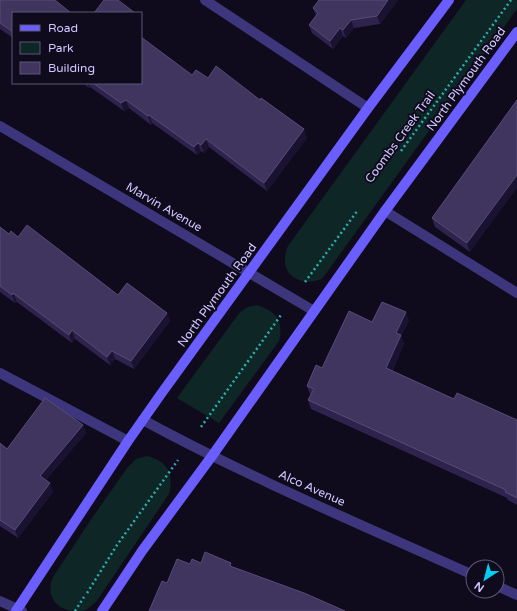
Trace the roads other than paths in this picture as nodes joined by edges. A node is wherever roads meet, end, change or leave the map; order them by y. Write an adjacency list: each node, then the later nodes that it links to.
1 (205, 0): 4 (street)
2 (449, 0): 4 (street, North Plymouth Road)
3 (517, 32): 6 (street, North Plymouth Road)
4 (368, 108): 7 (street, North Plymouth Road)
5 (0, 126): 7 (street, Marvin Avenue)
6 (385, 212): 8 (street); 9 (street, North Plymouth Road)
7 (250, 273): 9 (street, Marvin Avenue); 11 (street, North Plymouth Road)
8 (517, 293)
9 (314, 311): 13 (street, North Plymouth Road)
10 (0, 373): 12 (street)
11 (143, 420): 12 (street, North Plymouth Road); 13 (street, Alco Avenue)
12 (128, 441): 18 (street, North Plymouth Road)
13 (212, 456): 14 (street, Alco Avenue); 19 (street, North Plymouth Road)
14 (465, 571)
15 (505, 590): 16 (street)
16 (517, 595)
17 (0, 601): 18 (street)
18 (18, 610)
19 (102, 611)

